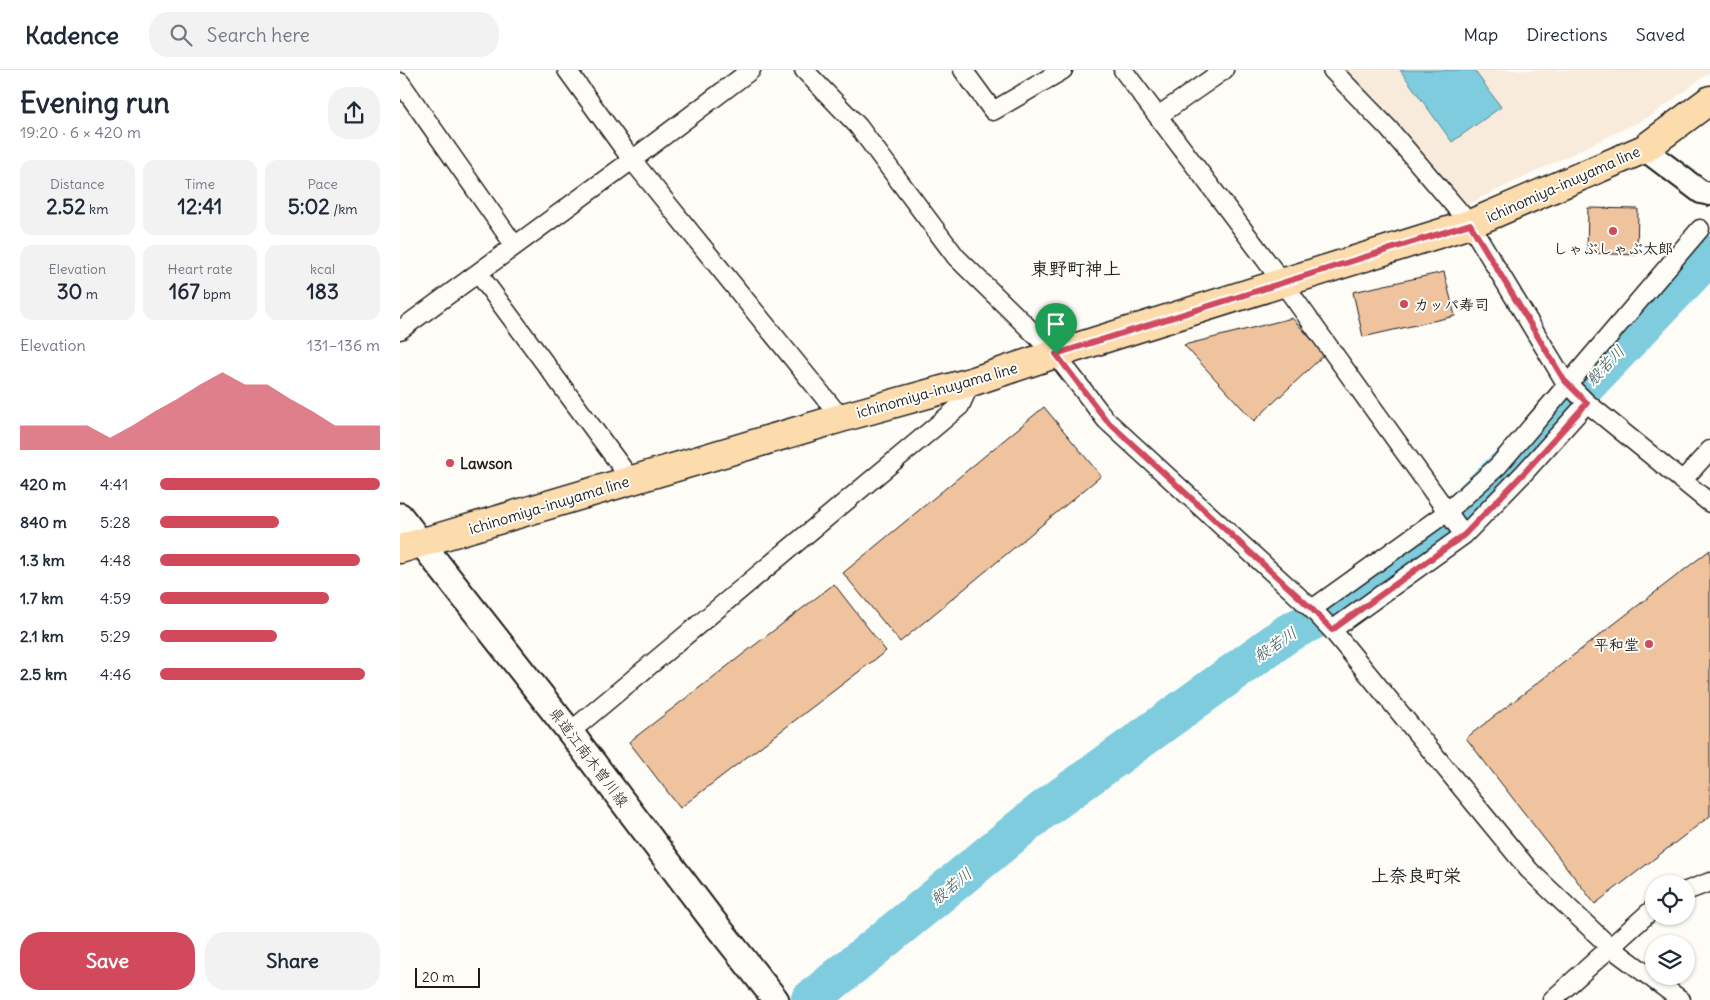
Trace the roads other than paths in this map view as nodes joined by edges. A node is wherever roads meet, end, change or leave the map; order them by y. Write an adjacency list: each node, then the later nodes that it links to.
1 (567, 70): 13 (street)
2 (751, 70): 13 (street)
3 (804, 70): 21 (street)
4 (963, 70): 5 (street)
5 (1063, 70)
6 (1123, 70): 11 (street)
7 (1224, 70): 11 (street)
8 (1332, 70): 15 (street)
9 (400, 82): 17 (street)
10 (1710, 100): 12 (main road, ichinomiya-inuyama line)
11 (1158, 116): 19 (street)
12 (1644, 149): 14 (street); 15 (main road, ichinomiya-inuyama line)
13 (632, 160): 17 (street); 25 (street)
14 (1710, 194)
15 (1470, 224): 19 (main road, ichinomiya-inuyama line); 23 (street)
16 (1700, 229): 23 (street)
17 (515, 246): 18 (street)
18 (478, 273): 20 (street); 27 (street)
19 (1283, 283): 21 (main road, ichinomiya-inuyama line); 30 (street)
20 (400, 330)
21 (1056, 354): 22 (main road, ichinomiya-inuyama line); 34 (street)
22 (971, 382): 25 (main road, ichinomiya-inuyama line); 36 (street)
23 (1569, 384): 24 (street); 30 (street)
24 (1587, 403): 28 (street); 32 (street)
25 (841, 418): 27 (main road, ichinomiya-inuyama line)
26 (1710, 450): 28 (street)
27 (632, 480): 33 (main road, ichinomiya-inuyama line)
28 (1682, 481): 29 (street)
29 (1710, 503)
30 (1447, 512): 32 (street); 34 (street)
31 (400, 516): 33 (main road, 県道江南木曽川線)
32 (1464, 535): 35 (street)
33 (411, 546): 36 (main road, 県道江南木曽川線)
34 (1312, 609): 35 (street)
35 (1332, 630): 40 (street)
36 (570, 732): 41 (main road, 県道江南木曽川線)
37 (1710, 882): 38 (street)
38 (1695, 888)
39 (1645, 916): 40 (street)
40 (1610, 946): 42 (street); 43 (street)
41 (776, 1000)
42 (1552, 1000)
43 (1681, 1000)

